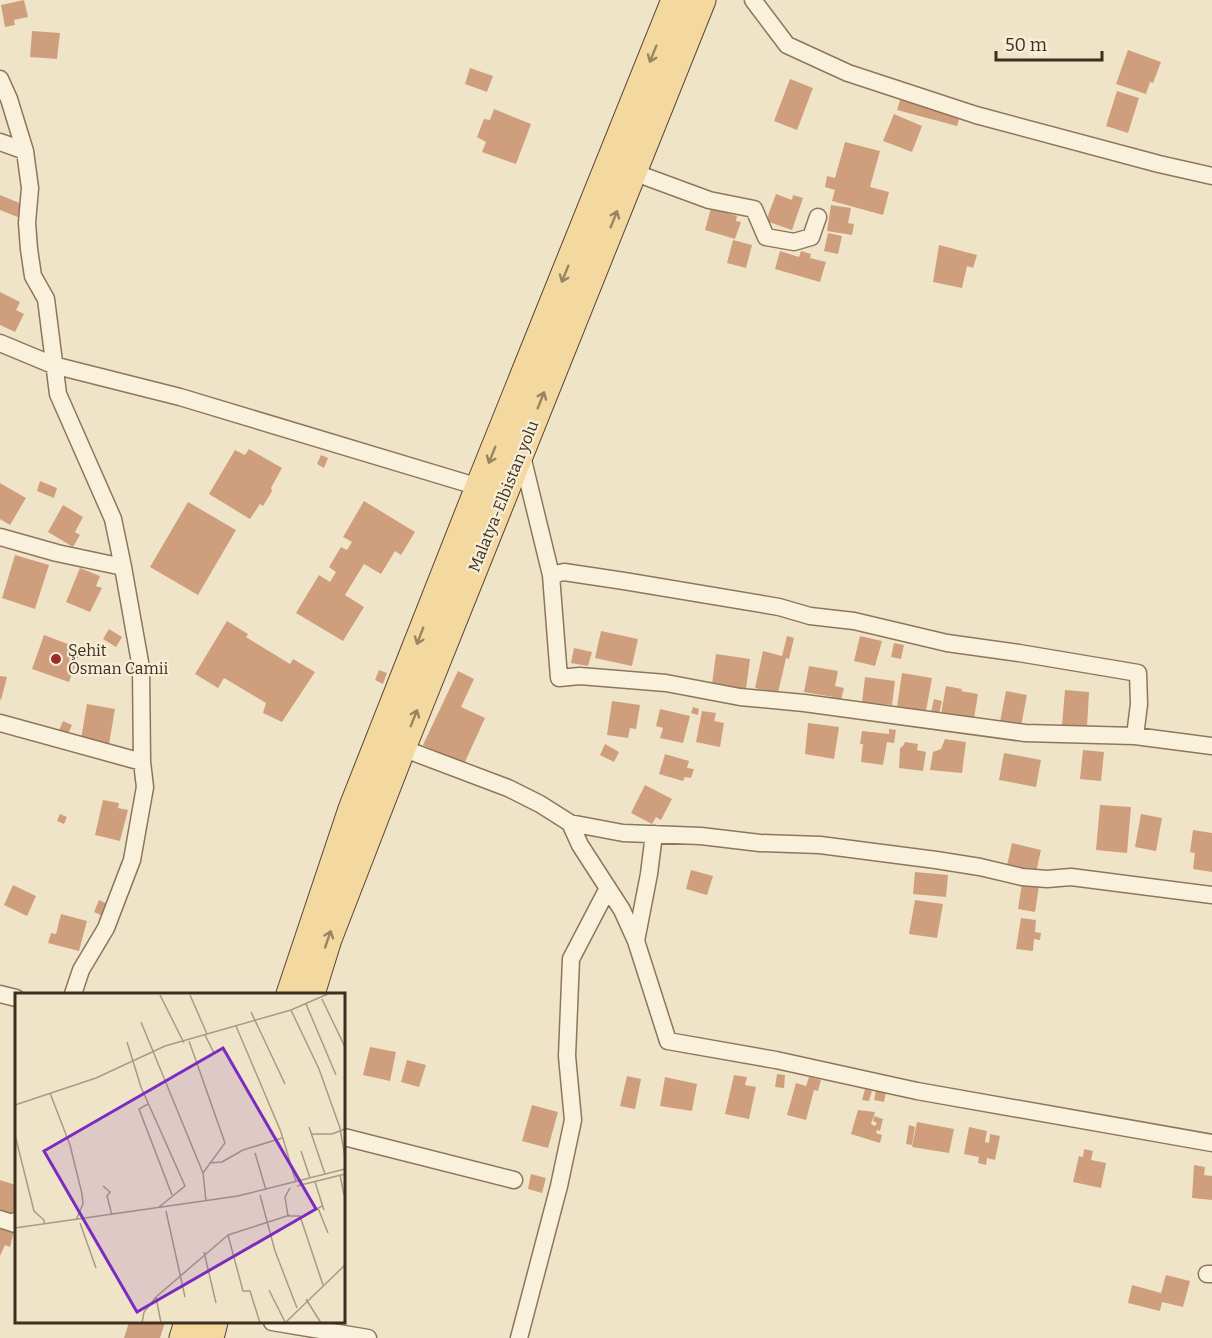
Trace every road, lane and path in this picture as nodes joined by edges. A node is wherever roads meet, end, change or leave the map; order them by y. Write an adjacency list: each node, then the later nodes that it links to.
1 (675, 0): 13 (main road, Malatya-Elbistan yolu, one-way to 13)
2 (702, 0): 7 (main road, Malatya-Elbistan yolu)
3 (753, 0): 8 (street)
4 (0, 79): 6 (street)
5 (0, 141): 6 (street)
6 (25, 151): 11 (street)
7 (633, 172): 9 (street); 12 (main road, Malatya-Elbistan yolu, one-way to 7)
8 (1212, 176)
9 (818, 218)
10 (0, 343): 11 (street)
11 (53, 365): 13 (street); 15 (street)
12 (521, 450): 16 (street); 20 (main road, Malatya-Elbistan yolu, one-way to 12)
13 (478, 487): 28 (main road, Malatya-Elbistan yolu, one-way to 28)
14 (0, 537): 15 (street)
15 (123, 567): 21 (street)
16 (551, 575): 18 (street); 18 (street)
17 (0, 723): 21 (street)
18 (1135, 736): 19 (street)
19 (1212, 746)
20 (402, 748): 22 (street); 29 (main road, Malatya-Elbistan yolu, one-way to 20)
21 (142, 762): 27 (street)
22 (570, 824): 23 (street); 24 (street)
23 (654, 834): 25 (street); 26 (street)
24 (608, 888): 26 (street); 43 (street)
25 (1212, 895)
26 (636, 941): 33 (street)
27 (73, 993)
28 (290, 993)
29 (311, 993)
30 (0, 994): 31 (street)
31 (15, 998)
32 (345, 1137): 34 (street)
33 (1212, 1143)
34 (514, 1180)
35 (0, 1220): 36 (street)
36 (15, 1224)
37 (188, 1323): 40 (main road)
38 (214, 1323): 41 (main road)
39 (279, 1323): 42 (street)
40 (183, 1338)
41 (210, 1338)
42 (368, 1338)
43 (519, 1338)

